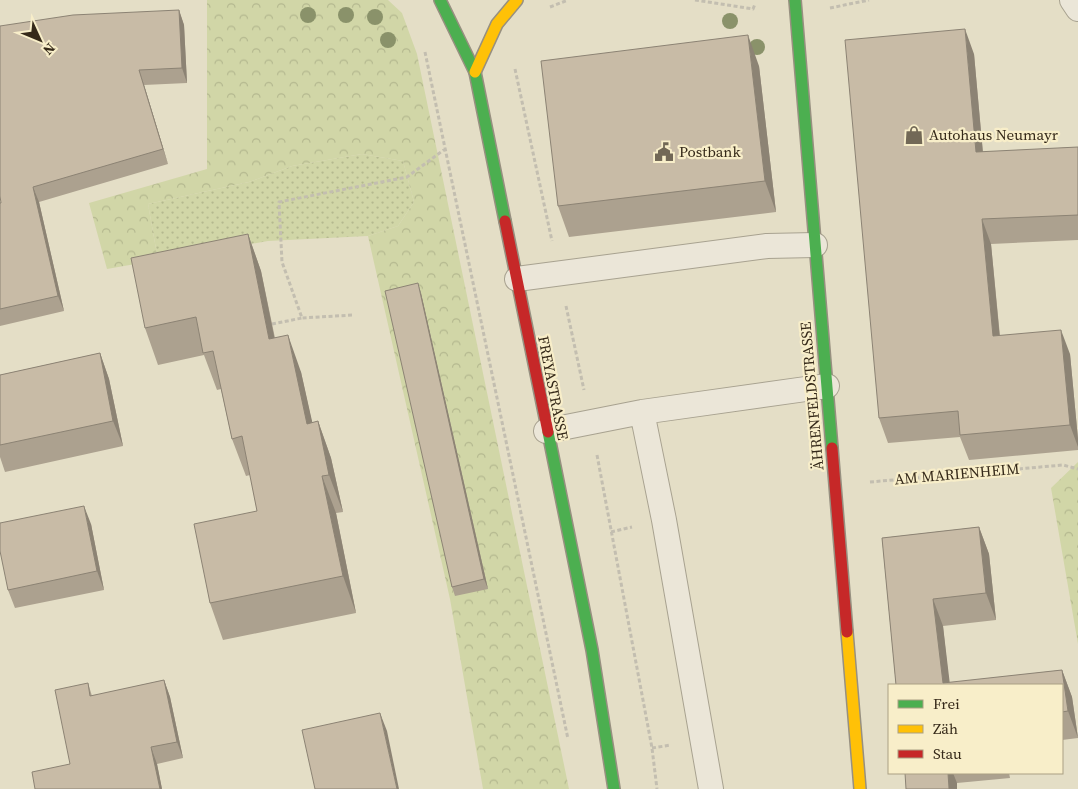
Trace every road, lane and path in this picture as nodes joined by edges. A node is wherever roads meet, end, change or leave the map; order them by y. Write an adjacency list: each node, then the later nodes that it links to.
1 (440, 0): 11 (street, FREYASTRASSE)
2 (517, 0): 11 (street)
3 (695, 0): 7 (path)
4 (795, 0): 13 (street, ÄHRENFELDSTRASSE)
5 (869, 0): 8 (path)
6 (1072, 0): 9 (lane)
7 (755, 4)
8 (829, 9)
9 (1078, 9)
10 (423, 45): 12 (path)
11 (475, 72): 14 (street, FREYASTRASSE)
12 (445, 149): 16 (path); 23 (path)
13 (815, 245): 14 (lane); 18 (street, ÄHRENFELDSTRASSE)
14 (517, 279): 20 (street, FREYASTRASSE)
15 (352, 315): 16 (path)
16 (302, 318): 17 (path)
17 (272, 324)
18 (826, 386): 19 (lane); 22 (street, ÄHRENFELDSTRASSE)
19 (642, 412): 20 (lane); 25 (lane)
20 (546, 431): 24 (street, FREYASTRASSE)
21 (1078, 469): 22 (path, AM MARIENHEIM)
22 (835, 485): 26 (street, ÄHRENFELDSTRASSE)
23 (570, 745)
24 (614, 789)
25 (711, 789)
26 (860, 789)

